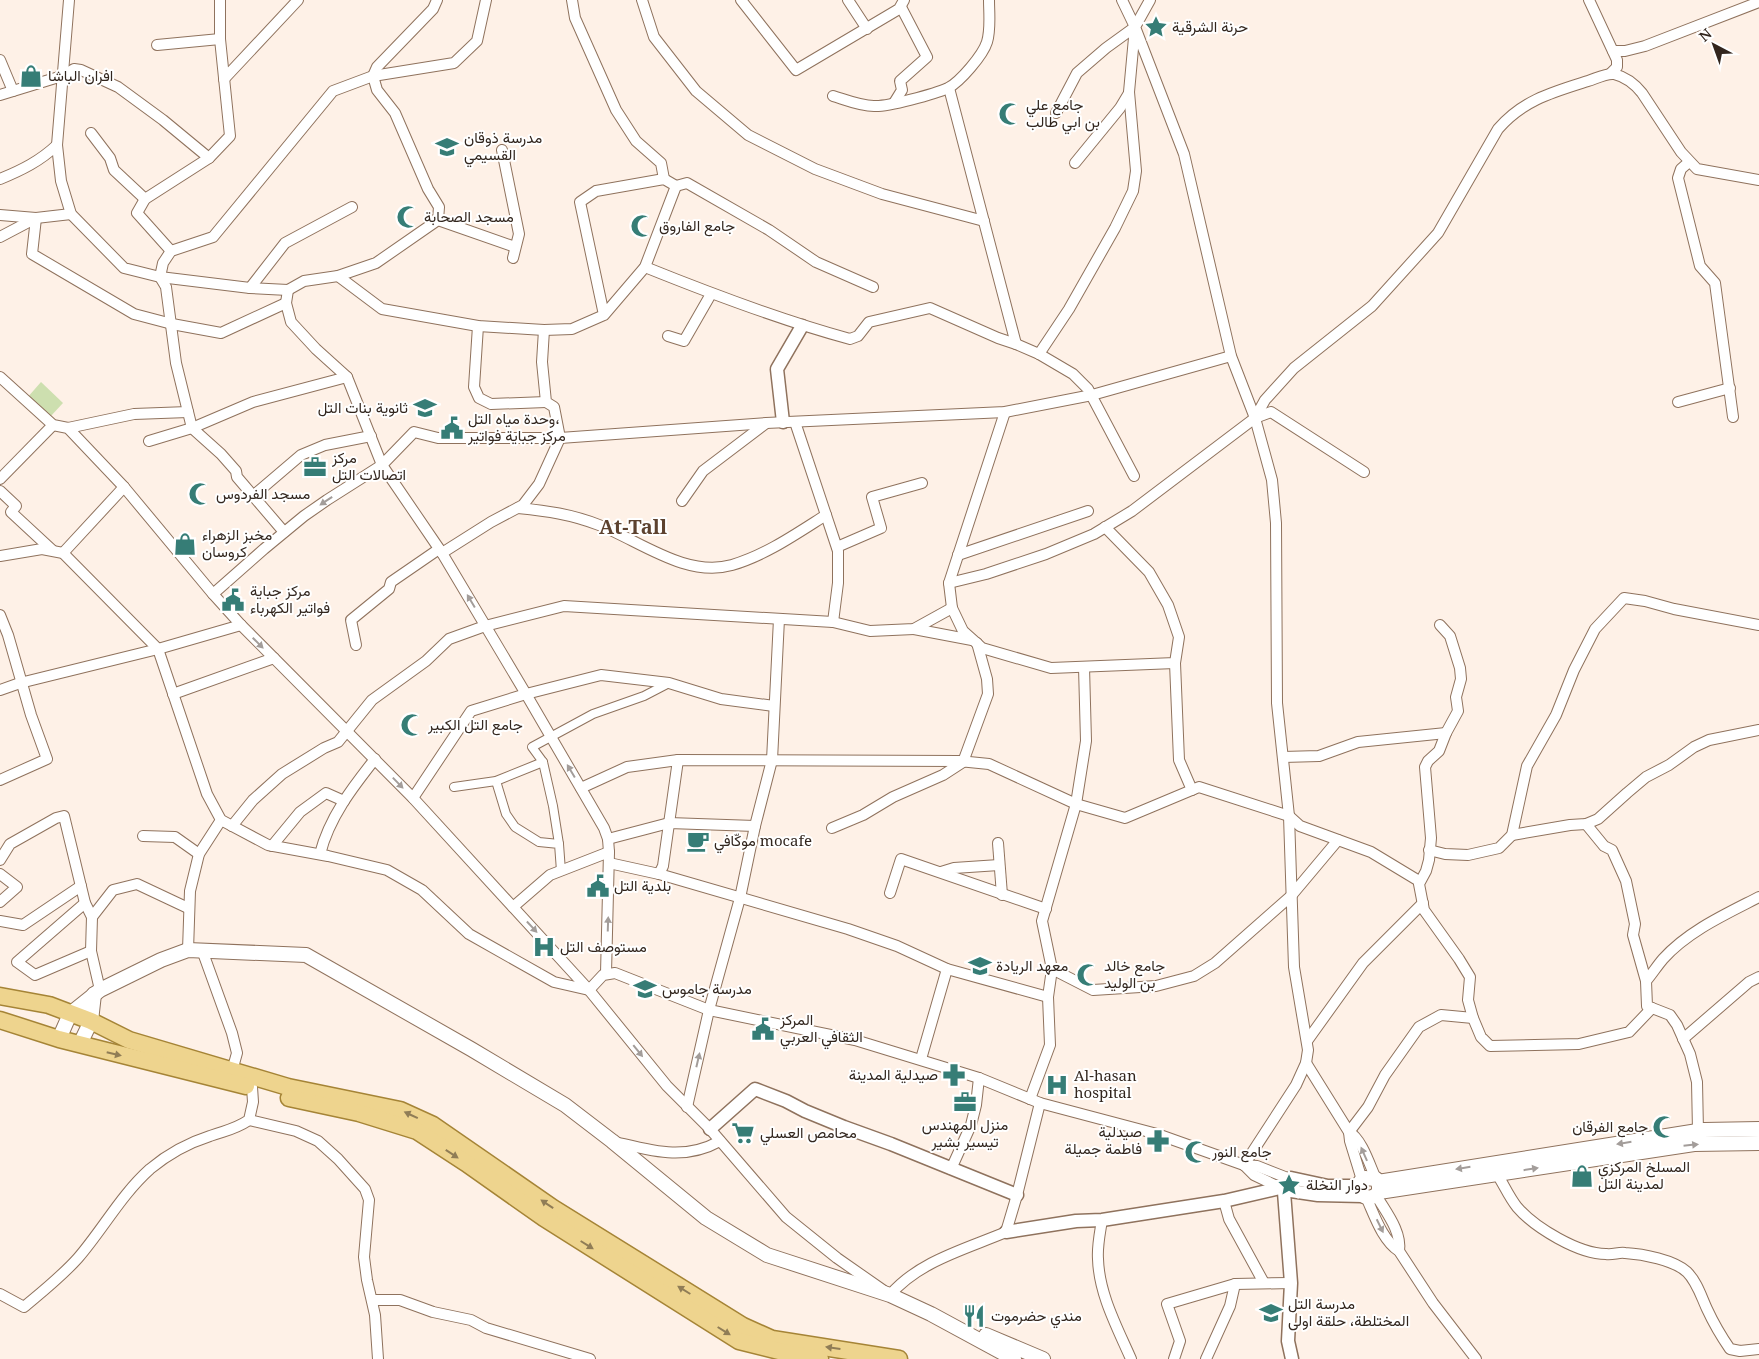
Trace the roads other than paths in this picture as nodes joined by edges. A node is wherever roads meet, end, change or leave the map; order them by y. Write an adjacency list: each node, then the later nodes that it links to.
1 (69, 0): 23 (street)
2 (220, 0): 18 (street)
3 (298, 0): 25 (street)
4 (437, 0): 24 (street)
5 (486, 0): 24 (street)
6 (572, 0): 40 (street)
7 (642, 0): 49 (street)
8 (741, 0): 17 (street)
9 (848, 0): 17 (street)
10 (989, 0): 26 (street)
11 (1122, 0): 16 (street)
12 (1150, 0): 16 (street)
13 (1589, 0): 20 (street)
14 (1759, 2): 20 (street)
15 (902, 3): 17 (street); 31 (street)
16 (1135, 27): 28 (street); 32 (street); 70 (street)
17 (866, 29)
18 (220, 40): 19 (street); 25 (street)
19 (157, 44)
20 (1613, 51): 22 (street)
21 (0, 60): 27 (street)
22 (1612, 73): 37 (street); 80 (street)
23 (62, 76): 27 (street); 34 (street); 36 (street)
24 (373, 76): 48 (street); 52 (street)
25 (224, 79): 36 (street)
26 (949, 88): 31 (street); 49 (street)
27 (13, 91): 29 (street)
28 (1129, 92): 38 (street); 69 (street)
29 (0, 95)
30 (833, 96): 31 (street)
31 (894, 103)
32 (1056, 113)
33 (91, 133): 43 (street)
34 (57, 145): 39 (street); 45 (street)
35 (502, 150): 51 (street)
36 (209, 158): 43 (street)
37 (1689, 162): 41 (street); 73 (street)
38 (1075, 163)
39 (0, 178)
40 (664, 179): 42 (street); 62 (street)
41 (1759, 180)
42 (676, 186): 54 (street); 57 (street)
43 (144, 199): 52 (street)
44 (352, 206): 58 (street)
45 (71, 214): 47 (street); 56 (street)
46 (0, 216): 47 (street)
47 (36, 218): 50 (street); 63 (street)
48 (438, 220): 51 (street); 55 (street)
49 (984, 221): 68 (street)
50 (0, 237)
51 (515, 247): 53 (street)
52 (171, 251): 56 (street)
53 (513, 258)
54 (645, 267): 60 (street); 62 (street)
55 (338, 276): 59 (street); 64 (street)
56 (160, 277): 58 (street); 63 (street)
57 (873, 287)
58 (250, 288): 59 (street)
59 (288, 290): 61 (street)
60 (711, 294): 65 (street); 67 (street)
61 (286, 303): 63 (street); 72 (street)
62 (604, 315): 66 (street)
63 (172, 324): 77 (street)
64 (478, 326): 66 (street); 75 (street)
65 (802, 326): 68 (street); 81 (street)
66 (544, 330): 75 (street)
67 (668, 336)
68 (1016, 344): 69 (street)
69 (1039, 354): 74 (street)
70 (1231, 356): 74 (street); 80 (street)
71 (0, 377): 83 (street)
72 (347, 377): 85 (street); 86 (street)
73 (1730, 388): 76 (street); 79 (street)
74 (1092, 395): 78 (street); 91 (street)
75 (546, 402): 87 (street)
76 (1678, 402)
77 (188, 412): 84 (street); 85 (street)
78 (1004, 412): 81 (street); 107 (street)
79 (1734, 416)
80 (1255, 418): 90 (street); 101 (street); 137 (street)
81 (789, 422): 82 (street); 100 (street)
82 (766, 423): 87 (street); 97 (street)
83 (53, 425): 84 (street); 92 (street)
84 (68, 428): 94 (street)
85 (192, 428): 88 (street); 96 (street)
86 (371, 436): 89 (street); 96 (street)
87 (560, 438): 89 (street); 98 (street)
88 (149, 441)
89 (382, 465): 102 (street, one-way to 102); 105 (street)
90 (1364, 472)
91 (1134, 476)
92 (0, 479)
93 (922, 483): 103 (street)
94 (124, 487): 106 (street); 110 (street)
95 (0, 491): 104 (street)
96 (253, 496): 102 (street)
97 (682, 501)
98 (518, 508): 100 (street); 105 (street)
99 (1088, 511): 107 (street)
100 (826, 515): 103 (street)
101 (1105, 527): 109 (street); 125 (street)
102 (284, 532): 110 (street)
103 (837, 547): 114 (street)
104 (53, 551): 106 (street); 108 (street)
105 (440, 551): 118 (street, one-way to 105); 122 (street)
106 (64, 554): 123 (street)
107 (958, 555): 109 (street)
108 (0, 556)
109 (949, 584): 111 (street)
110 (213, 594): 115 (street)
111 (952, 608): 119 (street); 121 (street)
112 (0, 615): 120 (street)
113 (779, 619): 114 (street); 118 (street); 132 (street)
114 (833, 622): 119 (street)
115 (241, 625): 123 (street); 124 (street, one-way to 124)
116 (1440, 625): 135 (street)
117 (1759, 625): 158 (street)
118 (485, 626): 131 (street); 134 (street)
119 (914, 629): 121 (street)
120 (4, 637): 127 (street)
121 (975, 642): 126 (street); 142 (street)
122 (356, 645)
123 (158, 649): 127 (street); 130 (street)
124 (274, 658): 130 (street); 134 (street)
125 (1175, 663): 126 (street); 147 (street)
126 (1084, 667): 150 (street)
127 (20, 683): 129 (street); 143 (street)
128 (669, 683): 131 (street); 132 (street); 136 (street)
129 (0, 690)
130 (173, 694): 152 (street)
131 (526, 694): 136 (street); 148 (street)
132 (774, 706): 140 (street)
133 (1759, 730): 154 (street)
134 (347, 731): 138 (street); 155 (street)
135 (1446, 732): 137 (street); 165 (street)
136 (550, 736): 141 (street); 146 (street, one-way to 136)
137 (1283, 757): 151 (street)
138 (375, 759): 148 (street, one-way to 148); 149 (street)
139 (678, 760): 140 (street); 146 (street); 153 (street)
140 (772, 760): 142 (street); 156 (street)
141 (543, 762): 144 (street); 163 (street)
142 (963, 762): 150 (street); 157 (street)
143 (0, 780)
144 (496, 781): 145 (street); 163 (street)
145 (454, 786)
146 (581, 788): 160 (street)
147 (1192, 790): 150 (street); 151 (street)
148 (413, 798): 186 (street)
149 (344, 801): 164 (street); 168 (street)
150 (1076, 804): 188 (street)
151 (1288, 816): 161 (street); 180 (street)
152 (220, 820): 155 (street); 167 (street)
153 (669, 823): 156 (street); 160 (street); 175 (street)
154 (1586, 824): 158 (street); 198 (street)
155 (232, 826): 164 (street)
156 (754, 826): 182 (street)
157 (832, 828)
158 (1512, 835): 165 (street)
159 (143, 836): 167 (street)
160 (608, 839): 166 (street)
161 (1338, 840): 176 (street); 180 (street)
162 (998, 843): 171 (street)
163 (558, 844): 172 (street)
164 (272, 846): 168 (street)
165 (1429, 850): 176 (street)
166 (609, 852): 170 (street); 172 (street)
167 (199, 854): 187 (street)
168 (320, 854): 199 (street)
169 (0, 860): 177 (street)
170 (609, 863): 175 (street); 196 (street, one-way to 170)
171 (999, 864): 173 (street); 179 (street)
172 (561, 871): 186 (street)
173 (941, 872): 178 (street); 179 (street)
174 (0, 874): 183 (street)
175 (659, 874): 182 (street)
176 (1419, 881): 185 (street)
177 (81, 886): 184 (street); 190 (street)
178 (890, 893)
179 (1002, 895): 188 (street)
180 (1291, 896): 195 (street); 211 (street)
181 (1759, 897): 198 (street)
182 (740, 898): 194 (street); 204 (street)
183 (0, 902)
184 (85, 903): 189 (street); 193 (street)
185 (1422, 903): 206 (street); 211 (street)
186 (514, 907): 199 (street, one-way to 199)
187 (188, 908): 189 (street); 191 (street)
188 (1046, 909): 195 (street)
189 (92, 917): 193 (street)
190 (0, 921)
191 (188, 950): 192 (main road); 200 (main road)
192 (202, 950): 215 (street); 226 (main road)
193 (91, 951): 200 (street)
194 (947, 969): 202 (street); 213 (street)
195 (1052, 969): 202 (street)
196 (606, 973): 199 (street); 204 (street)
197 (1759, 977): 209 (street)
198 (1646, 981): 203 (street)
199 (589, 990): 219 (street, one-way to 219)
200 (97, 992): 205 (main road); 208 (main road)
201 (0, 996): 205 (main road)
202 (1048, 997): 218 (street)
203 (1652, 1008): 206 (street); 209 (street)
204 (709, 1010): 213 (street); 219 (street, one-way to 204)
205 (70, 1014): 208 (main road); 210 (main road)
206 (1473, 1018): 224 (street)
207 (0, 1020): 210 (main road)
208 (91, 1021): 212 (main road); 215 (main road)
209 (1683, 1039): 223 (street)
210 (60, 1040): 212 (main road)
211 (1308, 1041): 214 (street)
212 (80, 1044): 217 (main road, one-way to 217)
213 (921, 1059): 216 (street)
214 (1306, 1063): 224 (street); 228 (street)
215 (232, 1071): 248 (main road, one-way to 215)
216 (979, 1078): 218 (street); 229 (street)
217 (252, 1087): 220 (street); 247 (main road, one-way to 247)
218 (1035, 1101): 228 (street); 233 (street)
219 (687, 1107): 221 (street)
220 (249, 1120): 240 (street); 242 (street)
221 (710, 1129): 225 (street); 229 (street)
222 (1759, 1129): 223 (main road)
223 (1698, 1131): 232 (main road, one-way to 232)
224 (1350, 1132): 232 (street)
225 (720, 1140): 226 (street); 241 (street)
226 (612, 1141): 241 (main road)
227 (1759, 1143): 230 (main road, one-way to 227)
228 (1244, 1165): 231 (street)
229 (951, 1169): 233 (street)
230 (1497, 1174): 232 (main road); 244 (street)
231 (1285, 1185): 232 (street); 234 (street); 239 (street)
232 (1370, 1188): 255 (street)
233 (1017, 1195): 236 (street)
234 (1224, 1201): 235 (street); 238 (street)
235 (1102, 1220): 236 (street); 251 (street)
236 (1006, 1232): 241 (street)
237 (1236, 1284): 238 (street); 252 (street); 253 (street)
238 (1264, 1284): 239 (street)
239 (1291, 1284): 254 (street)
240 (0, 1294)
241 (890, 1295): 243 (main road)
242 (372, 1300): 245 (street); 246 (street)
243 (931, 1314): 249 (main road); 250 (main road)
244 (1759, 1349)
245 (378, 1359)
246 (590, 1359)
247 (820, 1359)
248 (899, 1359)
249 (1014, 1359)
250 (1043, 1359)
251 (1131, 1359)
252 (1174, 1359)
253 (1206, 1359)
254 (1292, 1359)
255 (1476, 1359)

